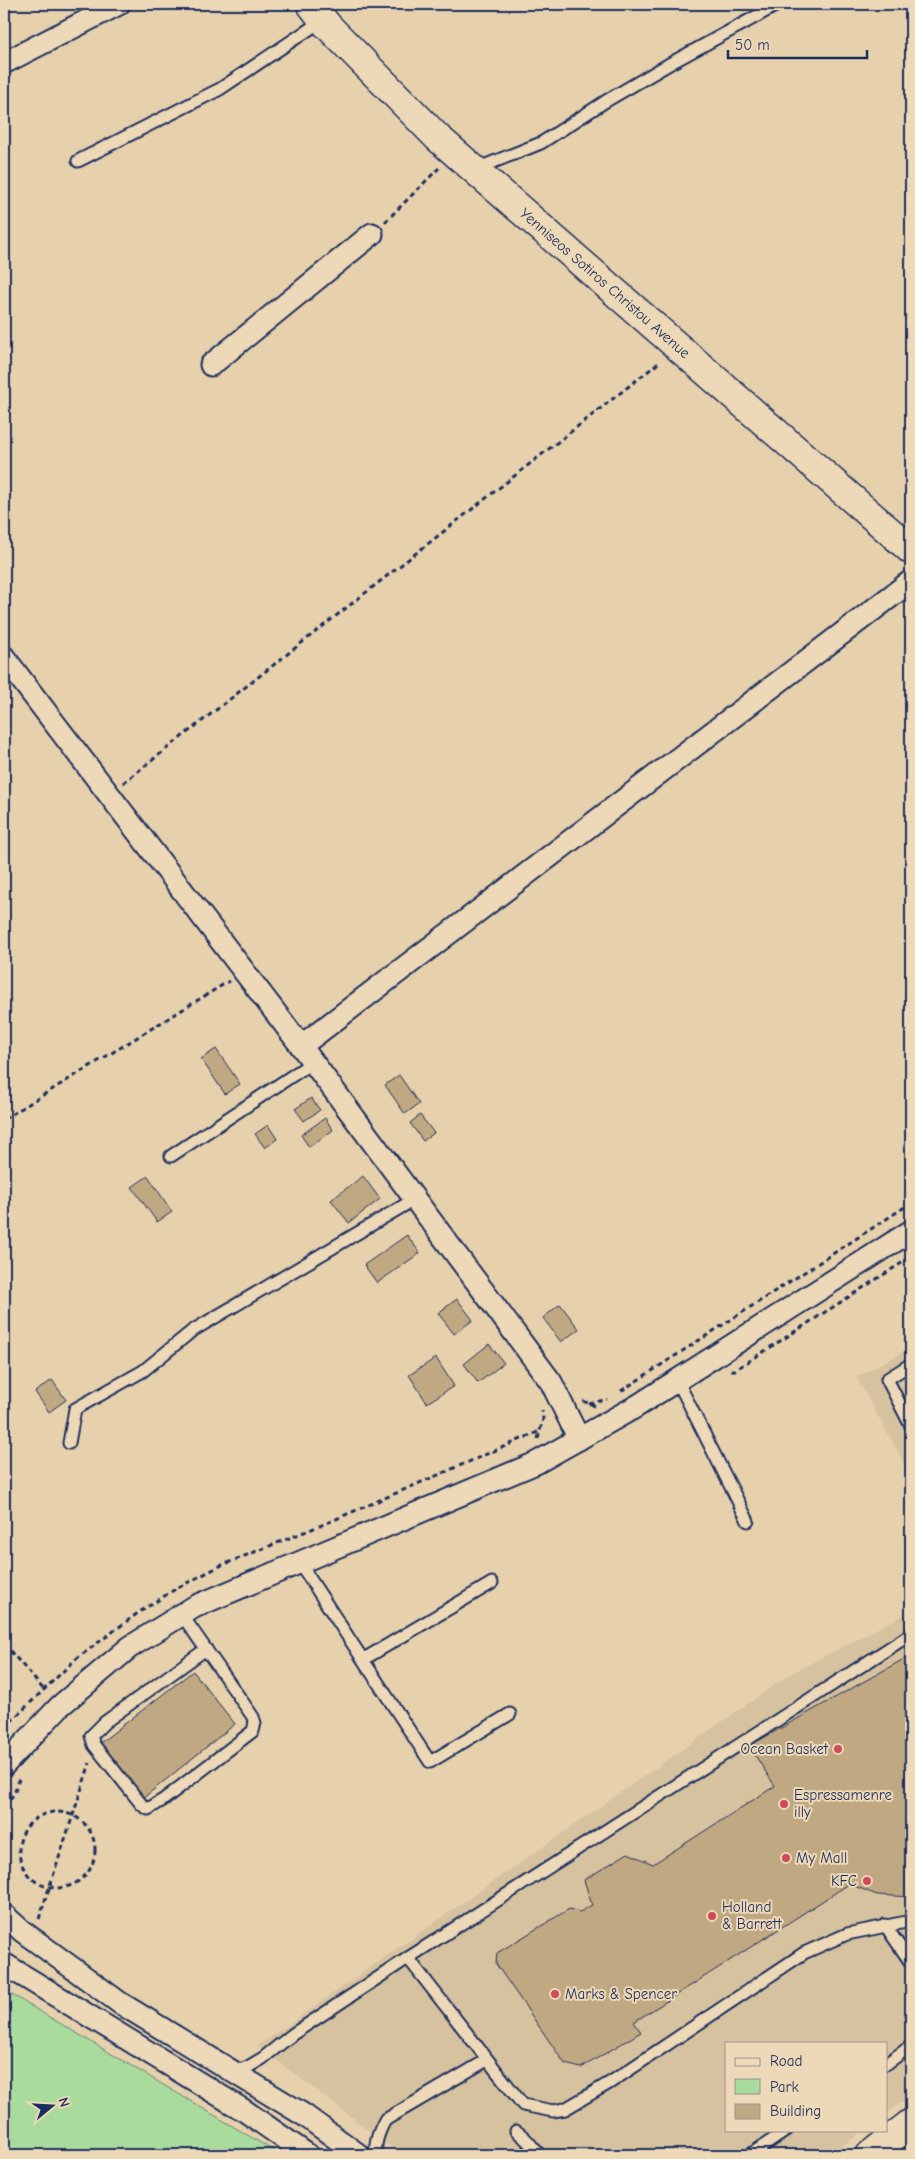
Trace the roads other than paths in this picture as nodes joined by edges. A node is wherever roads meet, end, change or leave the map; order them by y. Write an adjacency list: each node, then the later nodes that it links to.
1 (119, 4): 4 (street)
2 (779, 4): 6 (lane)
3 (317, 12): 5 (lane); 6 (main road, Yenniseos Sotiros Christou Avenue)
4 (4, 63)
5 (78, 161)
6 (465, 161): 9 (main road, Yenniseos Sotiros Christou Avenue)
7 (372, 234): 8 (street)
8 (211, 365)
9 (911, 550)
10 (911, 581): 12 (street)
11 (4, 657): 12 (street)
12 (307, 1054): 13 (lane); 14 (street)
13 (171, 1156)
14 (415, 1199): 19 (street); 20 (lane)
15 (911, 1232): 17 (street)
16 (911, 1364): 18 (lane)
17 (677, 1380): 19 (street); 21 (lane)
18 (911, 1426)
19 (579, 1438): 22 (street)
20 (69, 1443)
21 (748, 1521)
22 (299, 1562): 24 (street); 27 (lane)
23 (492, 1583): 27 (lane)
24 (182, 1614): 26 (lane); 29 (street)
25 (911, 1634): 33 (lane)
26 (206, 1649): 26 (lane)
27 (364, 1659): 28 (lane)
28 (510, 1714)
29 (4, 1765)
30 (4, 1915): 39 (street)
31 (911, 1921): 32 (lane)
32 (885, 1925): 34 (lane); 37 (lane)
33 (408, 1958): 37 (lane); 39 (lane)
34 (911, 1963)
35 (4, 1964): 43 (street)
36 (911, 2046): 38 (lane)
37 (486, 2060): 45 (lane)
38 (888, 2063)
39 (234, 2072): 44 (street)
40 (911, 2123): 48 (main road)
41 (516, 2131): 46 (lane)
42 (784, 2132): 47 (lane)
43 (308, 2155)
44 (358, 2155)
45 (376, 2155)
46 (540, 2155)
47 (750, 2155)
48 (870, 2155)

